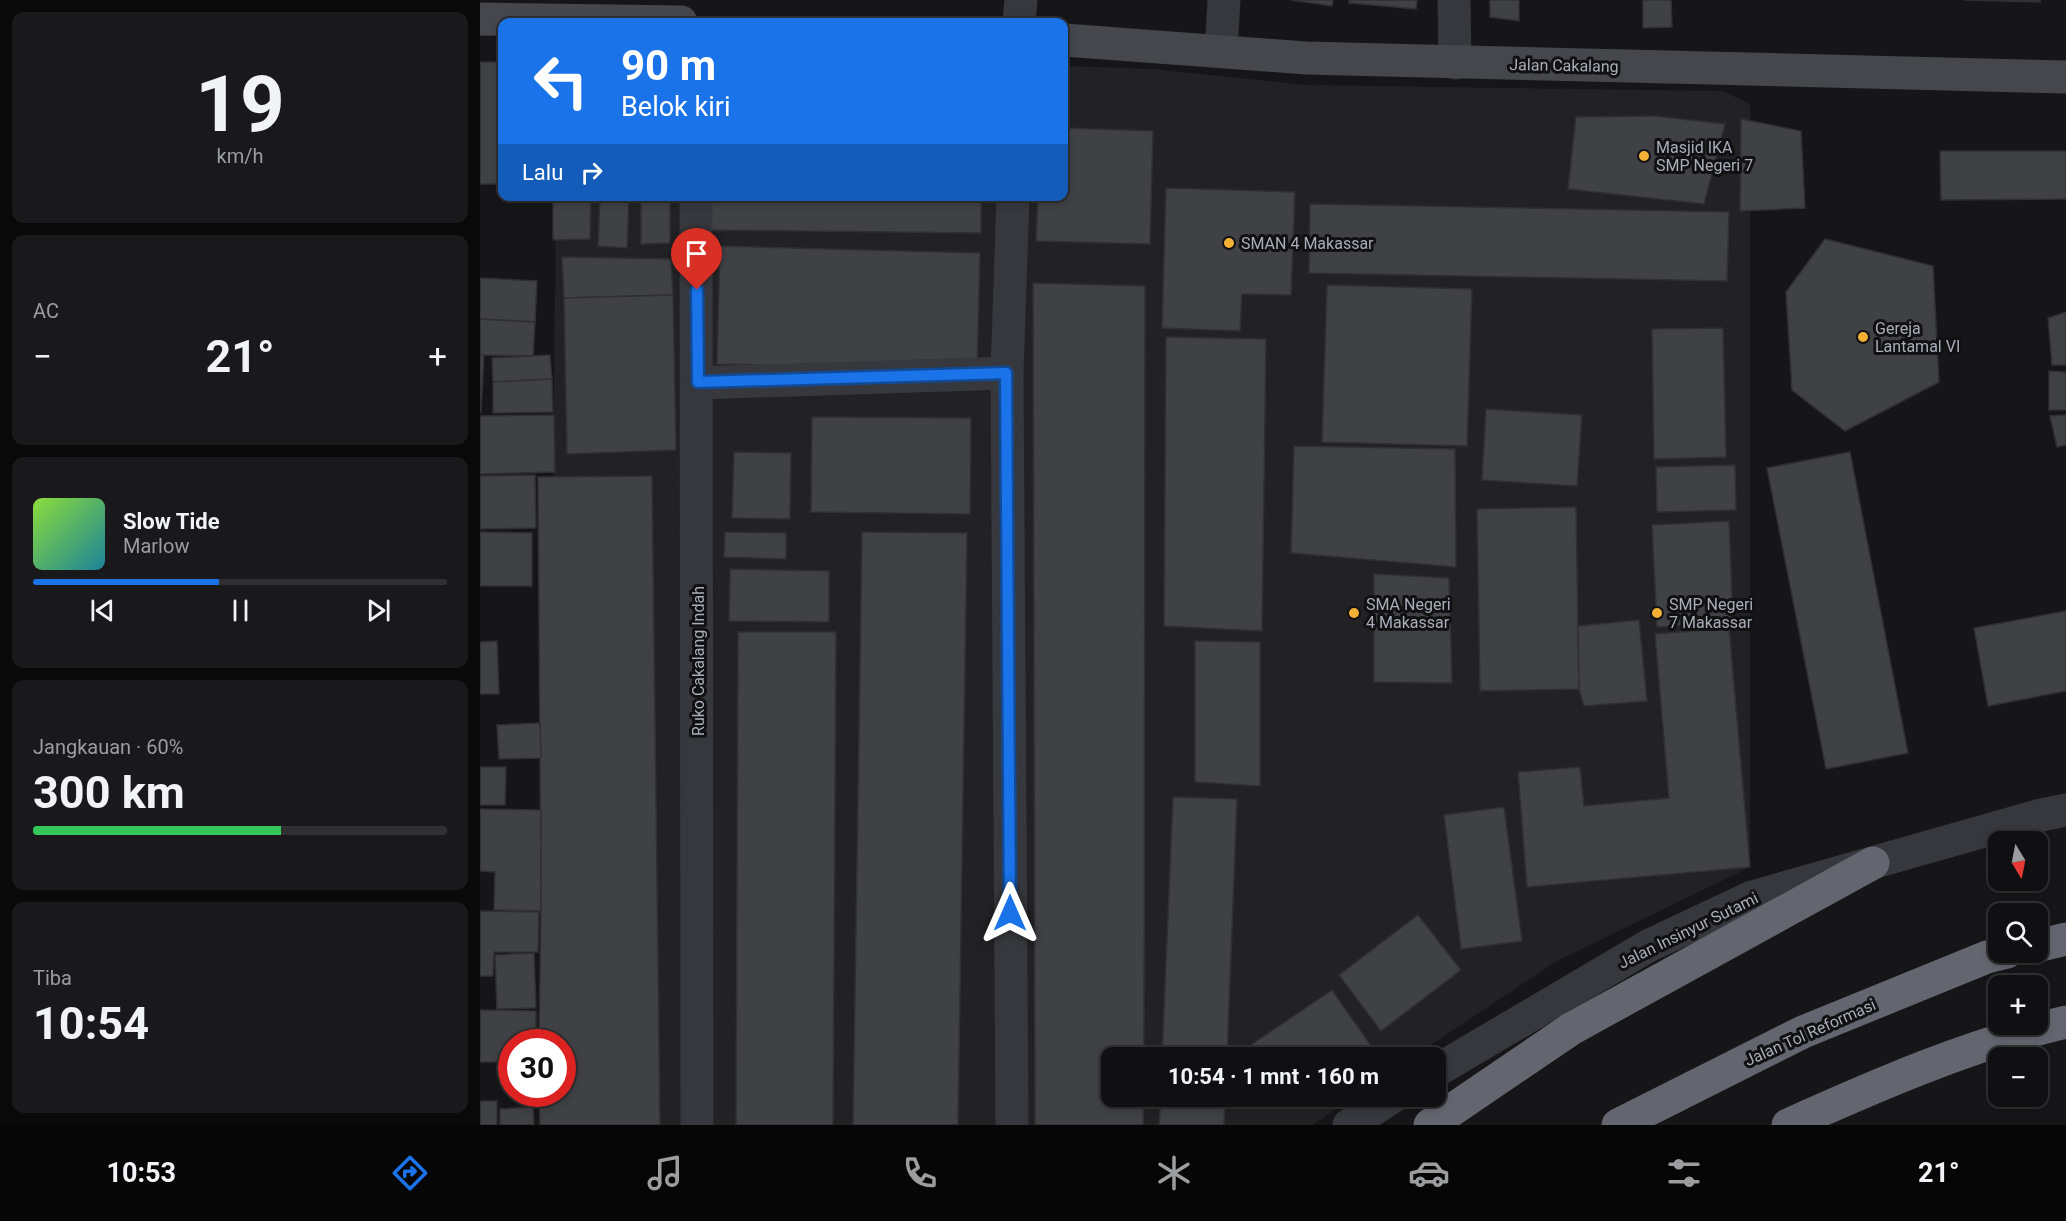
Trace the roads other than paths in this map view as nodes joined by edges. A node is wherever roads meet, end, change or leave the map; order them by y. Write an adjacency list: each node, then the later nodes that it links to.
1 (1021, 0): 6 (street)
2 (1224, 0): 8 (street)
3 (1454, 0): 9 (street)
4 (488, 13): 5 (main road)
5 (595, 18)
6 (1019, 18)
7 (1068, 40): 8 (main road, Jalan Cakalang)
8 (1221, 51): 9 (main road, Jalan Cakalang)
9 (1455, 63): 10 (main road, Jalan Cakalang)
10 (2066, 77)
11 (696, 201): 14 (street, Ruko Cakalang Indah)
12 (1013, 201): 13 (street)
13 (1006, 373): 14 (street); 24 (street)
14 (698, 382): 23 (street, Ruko Cakalang Indah)
15 (2066, 810): 16 (street, Jalan Insinyur Sutami)
16 (1873, 863): 21 (street, Jalan Insinyur Sutami); 26 (highway)
17 (2066, 939): 18 (highway)
18 (2048, 943)
19 (1988, 957): 27 (highway, Jalan Tol Reformasi)
20 (2066, 1022): 28 (highway)
21 (1446, 1065)
22 (1377, 1107): 25 (street)
23 (698, 1125)
24 (1012, 1125)
25 (1349, 1125)
26 (1430, 1125)
27 (1618, 1125)
28 (1788, 1125)

